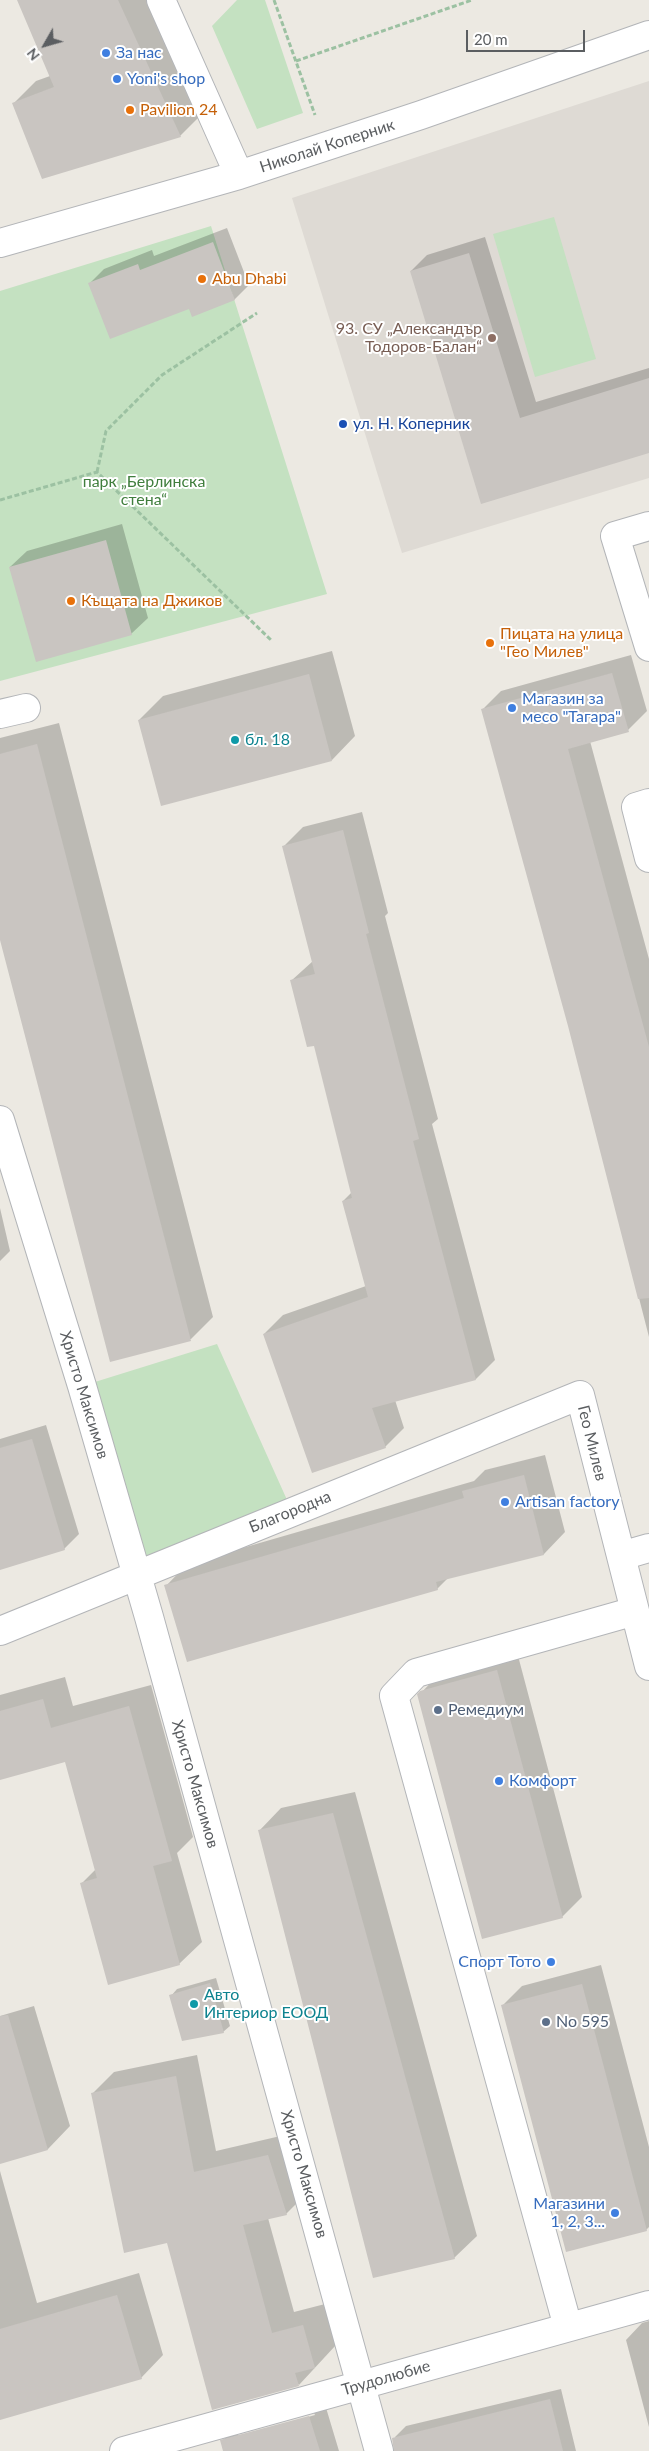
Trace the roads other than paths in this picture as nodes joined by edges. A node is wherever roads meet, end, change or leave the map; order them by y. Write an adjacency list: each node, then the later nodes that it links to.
1 (161, 0): 3 (street)
2 (649, 35): 3 (street, Николай Коперник)
3 (239, 175): 4 (street, Николай Коперник)
4 (0, 243)
5 (649, 526): 6 (street)
6 (649, 647)
7 (642, 805): 8 (street)
8 (649, 858)
9 (0, 1120): 13 (street, Христо Максимов)
10 (580, 1395): 12 (street, Гео Милев); 13 (street, Благородна)
11 (649, 1548): 12 (street)
12 (621, 1556): 14 (street, Гео Милев)
13 (137, 1575): 15 (street, Благородна); 19 (street, Христо Максимов)
14 (635, 1611): 16 (street, Гео Милев); 18 (street)
15 (0, 1631)
16 (649, 1666)
17 (649, 2305): 18 (street, Трудолюбие)
18 (568, 2328): 19 (street, Трудолюбие)
19 (362, 2385): 20 (street, Трудолюбие); 21 (street, Христо Максимов)
20 (124, 2451)
21 (379, 2451)

